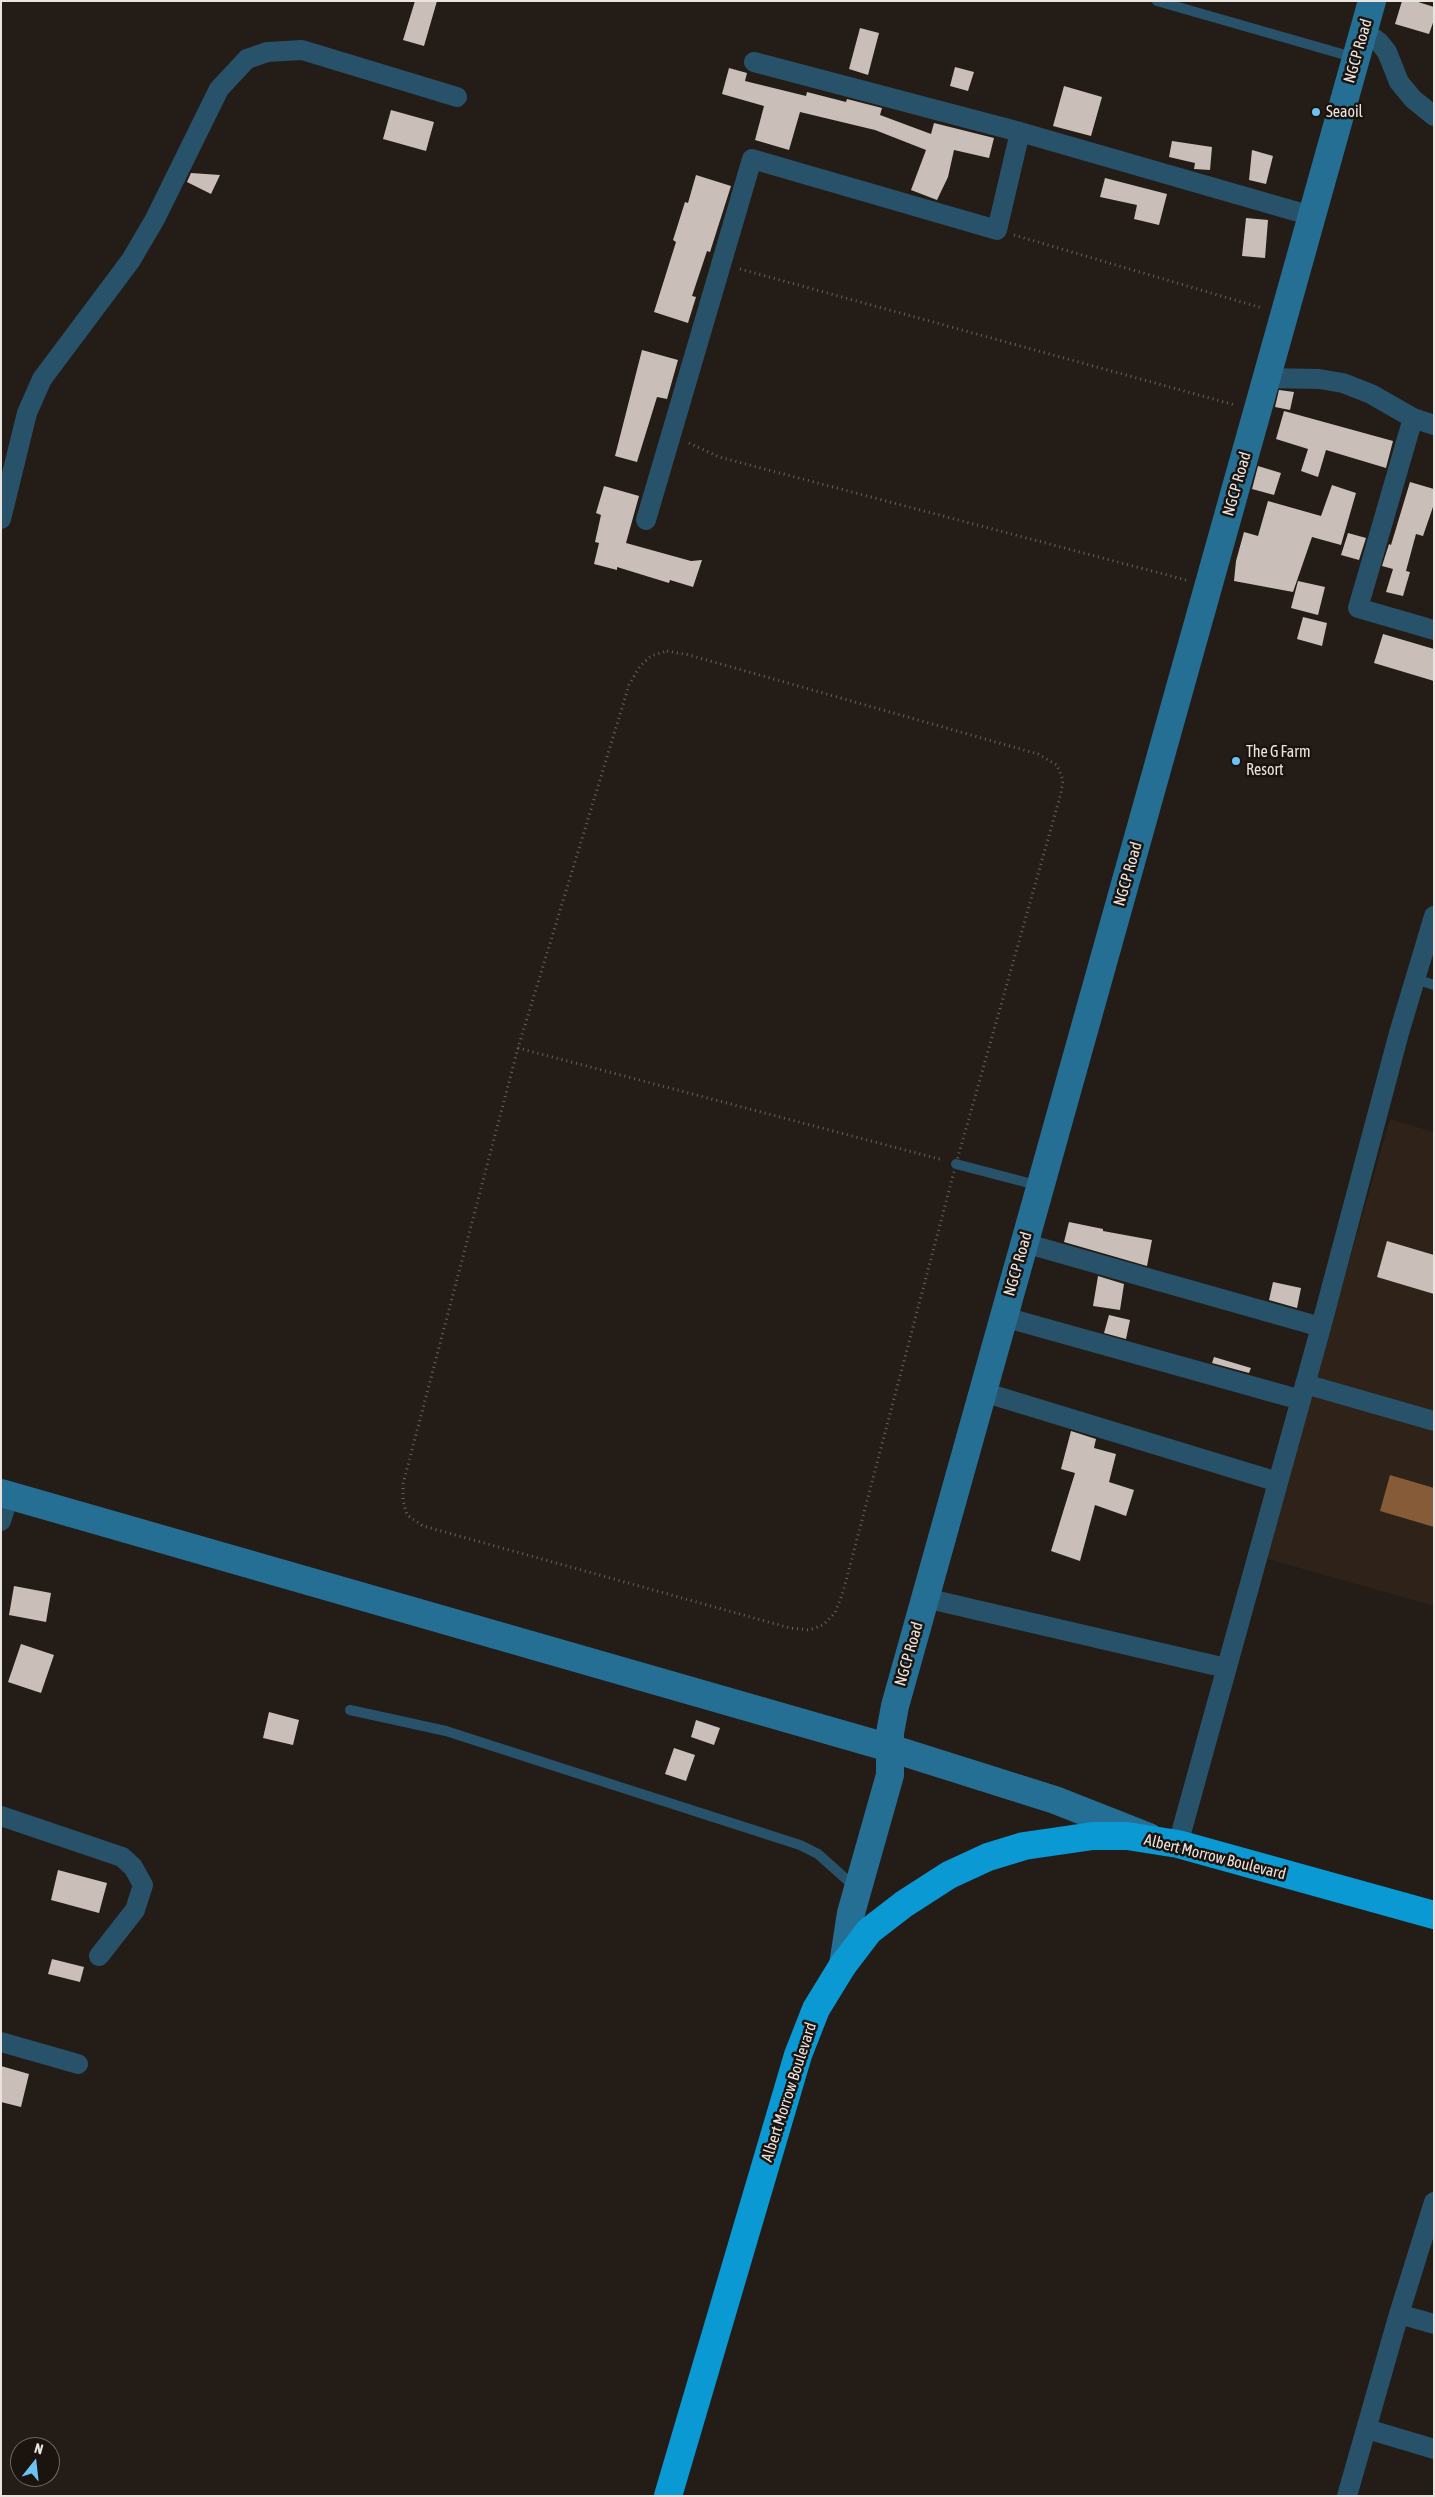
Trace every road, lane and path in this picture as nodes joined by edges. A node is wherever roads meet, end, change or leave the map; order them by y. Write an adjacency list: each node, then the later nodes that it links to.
1 (1157, 1): 4 (lane)
2 (1372, 1): 3 (main road, NGCP Road)
3 (1364, 31): 4 (main road, NGCP Road); 7 (street)
4 (1356, 58): 9 (main road, NGCP Road)
5 (754, 62): 8 (street)
6 (457, 97): 18 (street)
7 (1434, 116)
8 (1020, 132): 9 (street); 10 (street)
9 (1312, 216): 12 (main road, NGCP Road)
10 (996, 230): 11 (street); 12 (path)
11 (721, 263): 14 (path); 17 (street)
12 (1284, 315): 13 (main road, NGCP Road)
13 (1267, 378): 14 (main road, NGCP Road); 15 (street)
14 (1258, 412): 20 (main road, NGCP Road)
15 (1414, 418): 16 (street); 21 (street)
16 (1434, 425)
17 (672, 427): 19 (street); 20 (path)
18 (1, 519)
19 (646, 520)
20 (1209, 585): 27 (main road, NGCP Road)
21 (1434, 630)
22 (1434, 916): 23 (street)
23 (1415, 978): 24 (lane); 30 (street)
24 (1434, 985)
25 (518, 1048): 26 (path); 26 (path); 26 (path)
26 (956, 1164): 27 (lane)
27 (1040, 1186): 28 (main road, NGCP Road)
28 (1024, 1243): 29 (main road, NGCP Road); 30 (street)
29 (1004, 1317): 31 (main road, NGCP Road); 32 (street)
30 (1321, 1327): 32 (street)
31 (983, 1392): 34 (street); 37 (main road, NGCP Road)
32 (1303, 1392): 33 (street); 34 (street)
33 (1434, 1421)
34 (1278, 1482): 38 (street)
35 (5, 1494): 36 (street); 40 (main road)
36 (1, 1521)
37 (925, 1598): 38 (street); 40 (main road, NGCP Road)
38 (1226, 1668): 42 (street)
39 (350, 1710): 43 (lane)
40 (890, 1748): 42 (main road); 43 (main road, NGCP Road)
41 (1, 1816): 45 (street)
42 (1166, 1842): 44 (highway, Albert Morrow Boulevard); 46 (highway, Albert Morrow Boulevard)
43 (858, 1890): 46 (main road, NGCP Road)
44 (1434, 1915)
45 (99, 1956)
46 (843, 1965): 54 (highway, Albert Morrow Boulevard)
47 (1, 2042): 48 (street)
48 (78, 2064)
49 (1434, 2202): 50 (street)
50 (1399, 2314): 51 (street); 52 (street)
51 (1434, 2324)
52 (1367, 2429): 53 (street); 55 (street)
53 (1434, 2449)
54 (668, 2496)
55 (1347, 2496)

